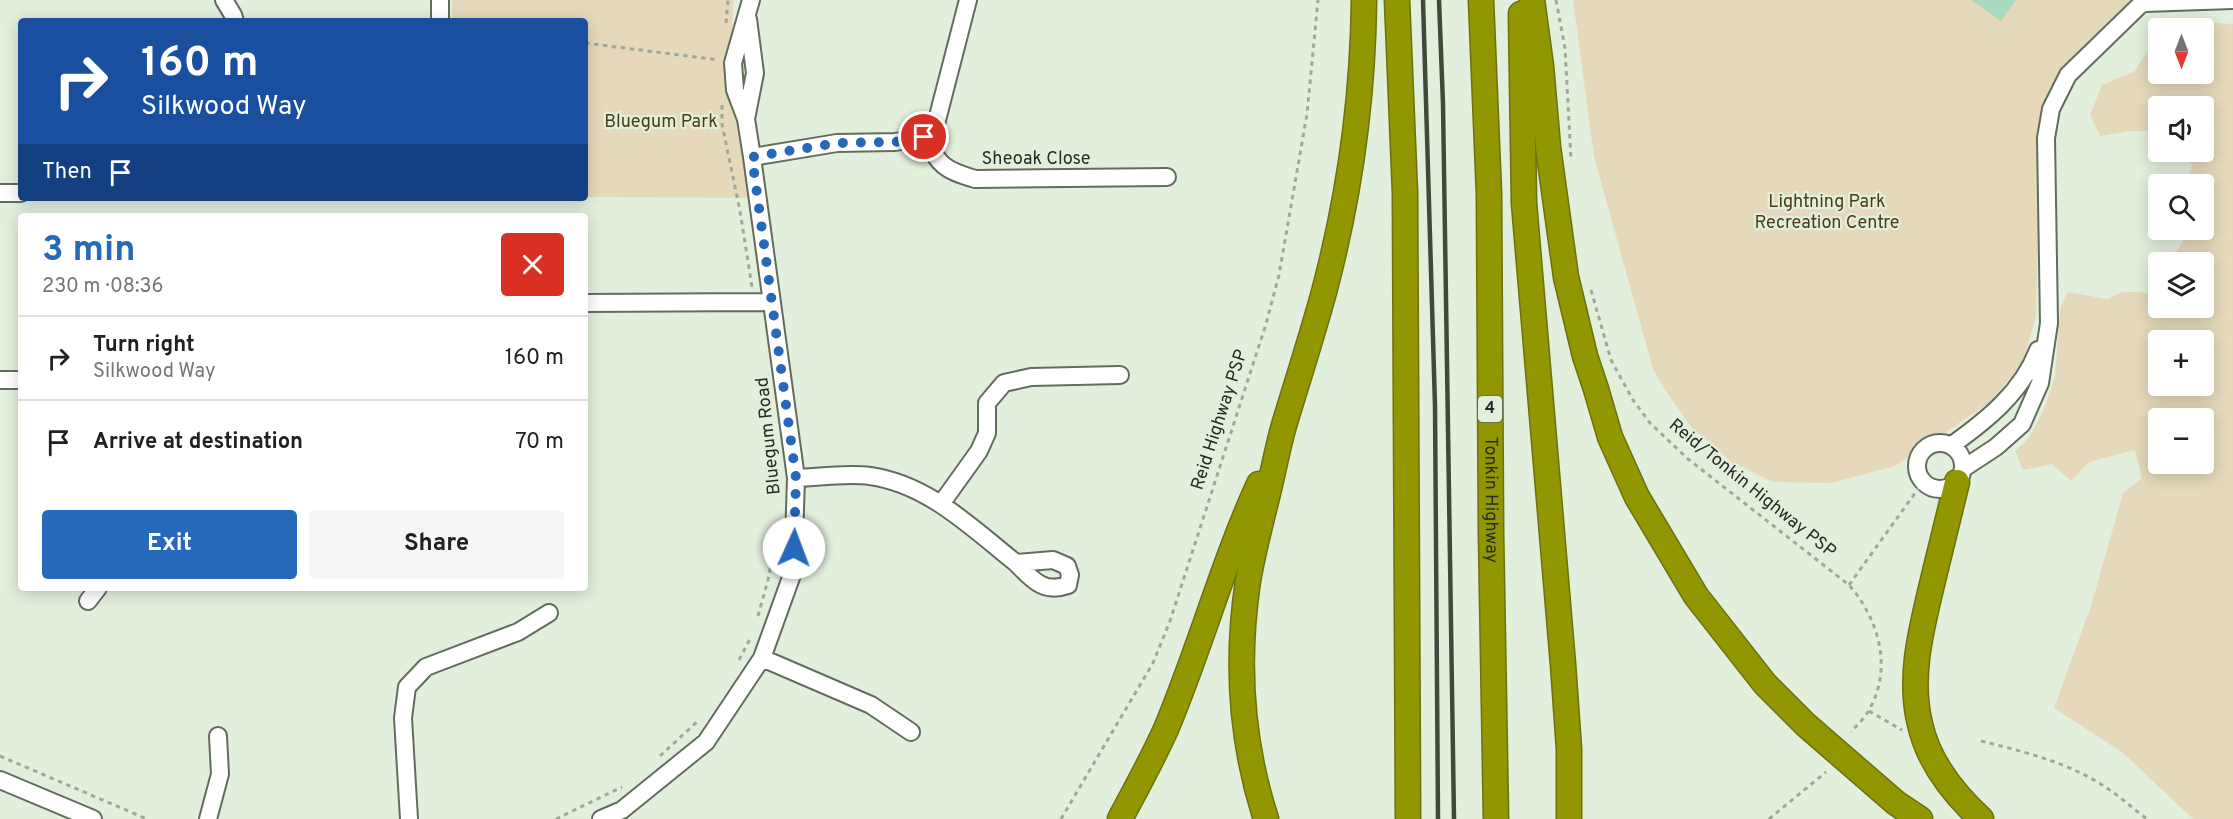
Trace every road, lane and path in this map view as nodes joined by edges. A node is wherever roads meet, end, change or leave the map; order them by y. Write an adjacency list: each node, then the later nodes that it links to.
1 (224, 0): 13 (street)
2 (440, 0): 14 (street)
3 (968, 0): 18 (street)
4 (1318, 0): 64 (path, Reid Highway PSP)
5 (1364, 0): 32 (highway)
6 (1398, 0): 67 (highway)
7 (1481, 0): 68 (highway, Tonkin Highway / 4)
8 (1521, 0): 69 (highway)
9 (1533, 0): 71 (highway)
10 (1556, 0): 20 (path)
11 (2233, 0): 28 (street)
12 (749, 8): 19 (street, Bluegum Road)
13 (234, 18)
14 (440, 18)
15 (588, 44): 16 (path)
16 (724, 60)
17 (723, 103): 25 (path)
18 (924, 137): 19 (street); 21 (street, Sheoak Close)
19 (752, 157): 26 (street, Bluegum Road)
20 (1572, 160)
21 (1167, 177)
22 (0, 193): 23 (street)
23 (18, 193)
24 (1591, 289): 40 (path, Reid/Tonkin Highway PSP)
25 (754, 302): 26 (street); 27 (street)
26 (771, 302): 35 (street, Bluegum Road)
27 (588, 303)
28 (2049, 323): 33 (street); 34 (street)
29 (1120, 375): 37 (street)
30 (0, 380): 31 (street)
31 (18, 380)
32 (1283, 431): 65 (highway); 66 (highway)
33 (1952, 445): 34 (street); 36 (street)
34 (1960, 475): 36 (street); 72 (highway)
35 (796, 478): 37 (street); 44 (street, Bluegum Road)
36 (1923, 482): 40 (path)
37 (941, 504): 39 (street)
38 (777, 513): 42 (path)
39 (1016, 563)
40 (1849, 585): 46 (path, Reid/Tonkin Highway PSP)
41 (549, 613): 61 (street)
42 (757, 621)
43 (754, 632): 45 (path)
44 (762, 658): 48 (street); 63 (street, Bluegum Road)
45 (738, 663)
46 (1869, 711): 49 (path, Reid/Tonkin Highway PSP); 50 (path)
47 (703, 717): 54 (path)
48 (911, 732)
49 (1851, 732)
50 (1909, 734)
51 (218, 736): 60 (street)
52 (1981, 741): 73 (path)
53 (0, 756): 59 (path)
54 (652, 763)
55 (1826, 772): 70 (path)
56 (0, 780): 58 (street)
57 (629, 782): 62 (path)
58 (93, 819)
59 (147, 819)
60 (208, 819)
61 (409, 819)
62 (556, 819)
63 (601, 819)
64 (1061, 819)
65 (1120, 819)
66 (1266, 819)
67 (1408, 819)
68 (1496, 819)
69 (1569, 819)
70 (1769, 819)
71 (1920, 819)
72 (1981, 819)
73 (2147, 819)

